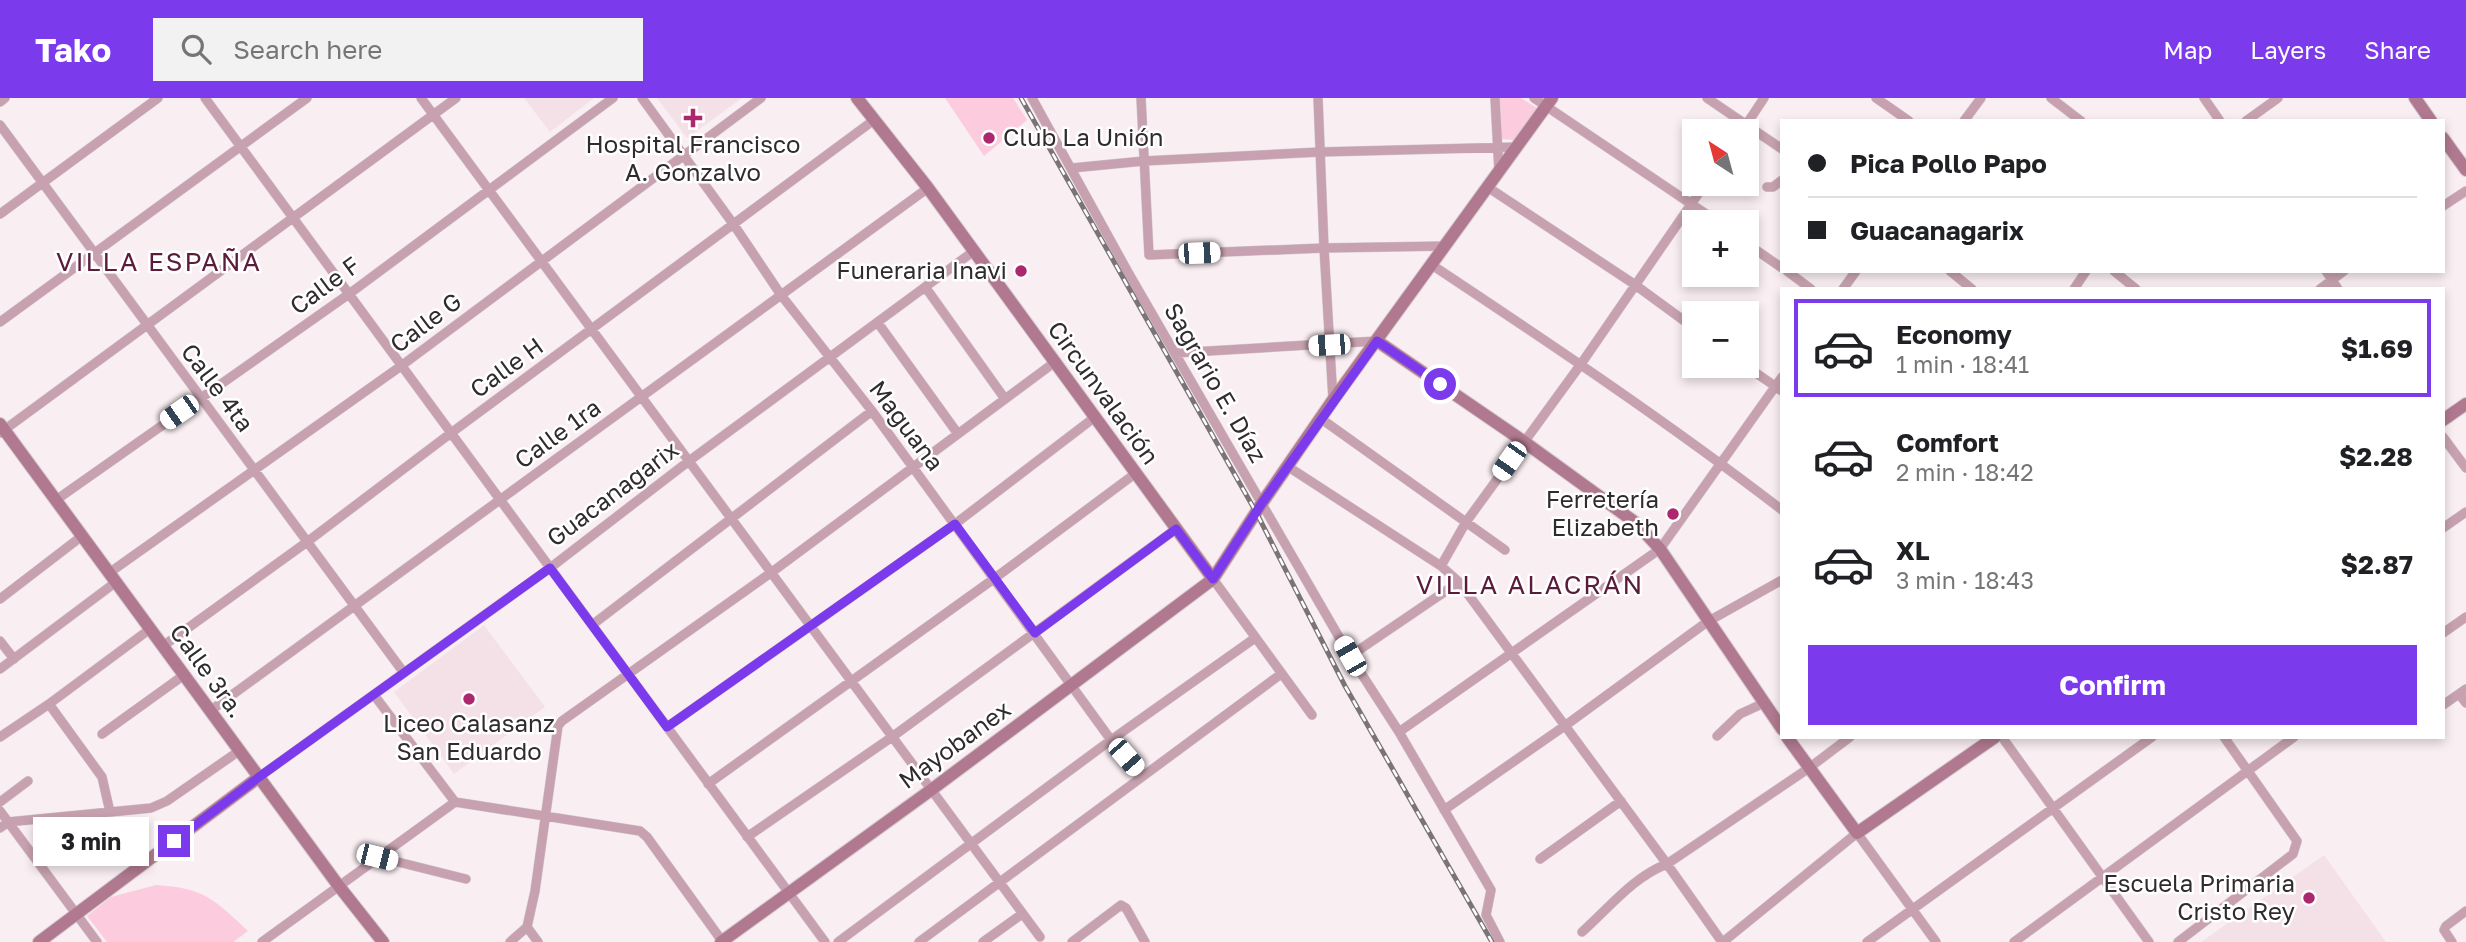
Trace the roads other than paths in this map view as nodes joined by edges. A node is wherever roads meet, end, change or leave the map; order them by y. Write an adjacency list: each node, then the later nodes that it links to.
1 (5, 98): 24 (street)
2 (158, 98): 50 (street)
3 (205, 98): 39 (street)
4 (307, 98): 39 (street)
5 (421, 98): 26 (street)
6 (456, 98): 26 (street)
7 (613, 98): 54 (street, Calle F)
8 (642, 98): 44 (street, Maguana)
9 (761, 98): 44 (street, Calle G)
10 (858, 98): 35 (street, Circunvalación)
11 (1032, 98): 46 (street, Sagrario E. Díaz)
12 (1141, 98): 45 (street)
13 (1318, 98): 43 (street)
14 (1495, 98): 40 (street)
15 (1534, 98): 25 (street)
16 (1707, 98): 27 (street)
17 (1764, 98): 28 (street)
18 (1876, 98): 29 (street)
19 (1981, 98): 30 (street)
20 (2051, 98): 31 (street)
21 (2204, 98): 32 (street)
22 (2278, 98): 33 (street)
23 (2415, 98): 34 (street)
24 (0, 102)
25 (1549, 102): 41 (street); 57 (street)
26 (434, 114): 54 (street); 61 (street)
27 (1733, 119)
28 (1750, 119)
29 (1906, 119)
30 (1965, 119)
31 (2078, 119)
32 (2219, 119)
33 (2249, 119)
34 (2430, 119)
35 (874, 120): 52 (street, Circunvalación); 62 (street, Calle H)
36 (0, 125): 50 (street, Calle 4ta)
37 (1759, 136): 42 (street)
38 (2445, 141): 47 (street)
39 (241, 146): 61 (street); 67 (street)
40 (1497, 147): 41 (street); 43 (street); 48 (street)
41 (1516, 147): 48 (street)
42 (1780, 148)
43 (1320, 152): 45 (street); 64 (street)
44 (685, 156): 62 (street, Maguana); 68 (street, Calle G)
45 (1144, 161): 46 (street); 64 (street)
46 (1072, 168): 88 (street, Sagrario E. Díaz)
47 (2466, 170)
48 (1499, 172): 53 (street)
49 (1780, 182): 51 (street)
50 (41, 184): 60 (street); 67 (street, Calle 4ta)
51 (1767, 187)
52 (928, 188): 65 (street, Circunvalación); 80 (street, Calle 1ra)
53 (1489, 188): 63 (street); 74 (street)
54 (488, 189): 68 (street); 79 (street, Calle F)
55 (2466, 191): 58 (street)
56 (1697, 196): 57 (street)
57 (1691, 204): 59 (street); 74 (street)
58 (2445, 205)
59 (1700, 210)
60 (0, 214)
61 (293, 218): 79 (street); 84 (street)
62 (734, 225): 80 (street, Maguana); 85 (street, Calle H)
63 (1446, 246): 64 (street); 69 (street)
64 (1324, 247): 87 (street)
65 (974, 251): 78 (street, Guacanagarix); 90 (street, Circunvalación)
66 (1759, 252): 70 (street)
67 (93, 254): 82 (street); 84 (street, Calle 4ta)
68 (541, 261): 85 (street); 92 (street, Calle G)
69 (1432, 265): 86 (street); 91 (street)
70 (1780, 267)
71 (1790, 273): 75 (street)
72 (1952, 273): 76 (street)
73 (2116, 273): 77 (street)
74 (1634, 284): 81 (street); 91 (street)
75 (1808, 287)
76 (1970, 287)
77 (2133, 287)
78 (926, 288): 83 (street, Guacanagarix); 97 (street)
79 (349, 294): 92 (street); 95 (street, Calle F)
80 (781, 295): 89 (street, Maguana); 96 (street, Calle 1ra)
81 (1682, 319)
82 (0, 322)
83 (878, 323): 89 (street, Guacanagarix); 106 (street)
84 (146, 326): 95 (street, Calle 4ta); 104 (street)
85 (592, 329): 96 (street); 105 (street, Calle H)
86 (1377, 341): 87 (street); 98 (street); 108 (street)
87 (1329, 345): 88 (street); 98 (street)
88 (1175, 353): 118 (street, Sagrario E. Díaz)
89 (830, 358): 100 (street, Maguana); 109 (street, Guacanagarix)
90 (1055, 362): 97 (street); 101 (street, Circunvalación)
91 (1581, 364): 108 (street); 110 (street)
92 (401, 366): 105 (street); 114 (street, Calle G)
93 (1759, 375): 94 (street)
94 (1778, 389): 110 (street)
95 (200, 397): 114 (street, Calle 4ta); 116 (street, Calle F)
96 (641, 397): 109 (street); 117 (street, Calle 1ra)
97 (1005, 399): 106 (street)
98 (1334, 400): 102 (street)
99 (2466, 404): 103 (street)
100 (872, 411): 112 (street, Maguana); 121 (street)
101 (1094, 417): 115 (street, Circunvalación); 123 (street)
102 (1320, 418): 111 (street); 122 (street)
103 (2445, 419)
104 (1, 429): 116 (street, Calle 3ra.)
105 (451, 433): 117 (street); 127 (street, Calle H)
106 (958, 434): 112 (street)
107 (2445, 440): 113 (street)
108 (1523, 441): 122 (street); 128 (street)
109 (689, 461): 121 (street); 131 (street, Guacanagarix)
110 (1721, 464): 119 (street); 128 (street)
111 (1287, 466): 118 (street); 130 (street)
112 (912, 467): 123 (street, Maguana); 132 (street)
113 (2466, 468)
114 (253, 470): 127 (street, Calle 4ta); 133 (street, Calle G)
115 (1136, 473): 125 (street, Circunvalación); 134 (street)
116 (56, 500): 126 (street, Calle 3ra.)
117 (500, 500): 131 (street); 139 (street, Calle 1ra)
118 (1262, 503): 135 (street); 151 (street, Sagrario E. Díaz)
119 (1780, 508)
120 (2466, 512): 124 (street)
121 (731, 518): 132 (street); 142 (street)
122 (1466, 522): 129 (street); 130 (street)
123 (955, 524): 134 (street, Maguana); 143 (street)
124 (2445, 527)
125 (1176, 529): 135 (street, Circunvalación); 146 (street)
126 (82, 536): 133 (street, Calle 3ra.); 138 (street)
127 (307, 542): 139 (street, Calle 4ta); 149 (street, Calle H)
128 (1660, 549): 141 (street); 150 (street)
129 (1505, 550)
130 (1441, 566): 137 (street)
131 (550, 568): 142 (street); 154 (street, Guacanagarix)
132 (772, 572): 143 (street); 155 (street)
133 (112, 578): 144 (street, Calle 3ra.); 152 (street, Calle G)
134 (995, 578): 146 (street, Maguana); 158 (street)
135 (1213, 579): 147 (street, Circunvalación); 159 (street, Mayobanex)
136 (1780, 581): 141 (street)
137 (1459, 582): 150 (street); 151 (street)
138 (0, 598)
139 (354, 606): 154 (street, Calle 4ta); 166 (street, Calle 1ra)
140 (2466, 617): 145 (street)
141 (1707, 622): 162 (street); 168 (street)
142 (592, 625): 155 (street)
143 (811, 627): 158 (street); 170 (street)
144 (150, 629): 149 (street, Calle 3ra.); 165 (street)
145 (2445, 632)
146 (1035, 633): 159 (street, Maguana); 175 (street)
147 (1255, 638): 156 (street, Circunvalación); 183 (street)
148 (0, 641): 152 (street)
149 (163, 646): 157 (street, Calle 3ra.)
150 (1512, 653): 168 (street); 171 (street)
151 (1350, 656): 171 (street, Sagrario E. Díaz)
152 (14, 659): 153 (street, Calle G)
153 (0, 669)
154 (404, 673): 161 (street, Guacanagarix)
155 (627, 673): 170 (street); 199 (street)
156 (1280, 674): 167 (street, Circunvalación); 187 (street)
157 (184, 675): 166 (street, Calle 3ra.); 172 (street)
158 (851, 681): 175 (street); 190 (street)
159 (1072, 685): 183 (street, Maguana); 191 (street, Mayobanex)
160 (2463, 691): 163 (street); 164 (street)
161 (374, 695): 188 (street, Guacanagarix); 194 (street)
162 (1764, 703): 169 (street); 173 (street)
163 (2466, 703)
164 (2445, 704)
165 (49, 705): 174 (street); 198 (street)
166 (210, 711): 184 (street, Calle 3ra.)
167 (1311, 715)
168 (1566, 725): 192 (street); 196 (street)
169 (1780, 726)
170 (667, 727): 190 (street)
171 (1399, 732): 196 (street, Sagrario E. Díaz)
172 (102, 734)
173 (1717, 736)
174 (0, 737)
175 (892, 737): 191 (street); 202 (street)
176 (1788, 739): 185 (street)
177 (1847, 739): 185 (street)
178 (1992, 739): 201 (street)
179 (2003, 739): 195 (street)
180 (2149, 739): 195 (street)
181 (2226, 739): 186 (street)
182 (2291, 739): 186 (street)
183 (1111, 740): 187 (street, Maguana); 203 (street)
184 (239, 751): 188 (street, Calle 3ra.); 198 (street)
185 (1809, 768): 201 (street); 206 (street)
186 (2248, 769): 207 (street); 238 (street)
187 (1142, 775): 209 (street)
188 (259, 777): 210 (street, Calle 3ra.); 214 (street, Guacanagarix)
189 (28, 781): 193 (street)
190 (708, 784): 202 (street)
191 (931, 790): 203 (street); 211 (street, Mayobanex)
192 (1621, 801): 205 (street); 206 (street)
193 (0, 802)
194 (455, 802): 199 (street); 204 (street)
195 (2053, 808): 207 (street); 212 (street)
196 (1444, 810): 232 (street, Sagrario E. Díaz)
197 (0, 811): 200 (street)
198 (110, 812): 200 (street)
199 (544, 817): 216 (street); 225 (street)
200 (4, 825): 214 (street)
201 (1857, 833): 212 (street); 233 (street)
202 (747, 837): 211 (street)
203 (970, 844): 209 (street); 227 (street)
204 (377, 857): 208 (street); 210 (street)
205 (1540, 859)
206 (1667, 863): 217 (street); 233 (street)
207 (2103, 878): 236 (street); 237 (street)
208 (466, 879)
209 (999, 883): 215 (street); 228 (street)
210 (338, 885): 221 (street); 222 (street, Calle 3ra.)
211 (788, 892): 225 (street, Mayobanex); 226 (street)
212 (1912, 910): 234 (street); 235 (street)
213 (2466, 911): 239 (street)
214 (77, 914): 219 (street, Guacanagarix); 220 (street)
215 (1022, 914): 218 (street); 229 (street)
216 (527, 927): 223 (street); 224 (street)
217 (1582, 932)
218 (1040, 937)
219 (39, 942)
220 (97, 942)
221 (262, 942)
222 (383, 942)
223 (510, 942)
224 (538, 942)
225 (722, 942)
226 (825, 942)
227 (838, 942)
228 (919, 942)
229 (983, 942)
230 (1072, 942): 231 (street)
231 (1145, 942)
232 (1500, 942)
233 (1723, 942)
234 (1867, 942)
235 (1936, 942)
236 (2014, 942)
237 (2149, 942)
238 (2178, 942)
239 (2452, 942)

